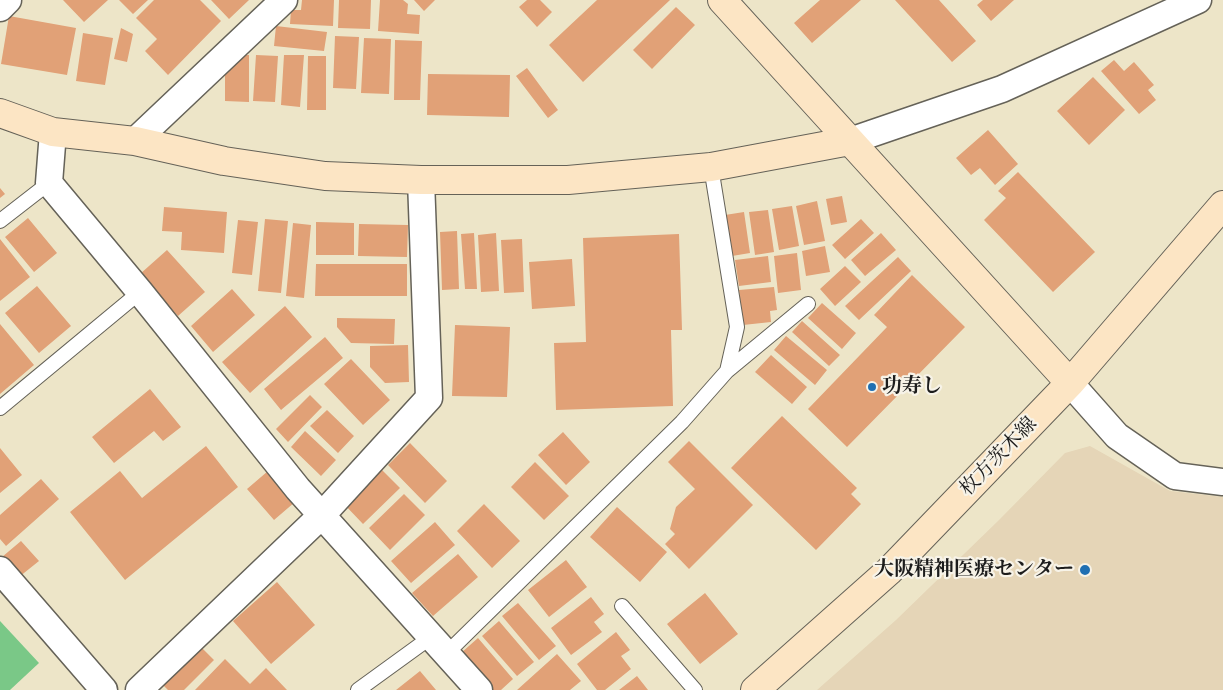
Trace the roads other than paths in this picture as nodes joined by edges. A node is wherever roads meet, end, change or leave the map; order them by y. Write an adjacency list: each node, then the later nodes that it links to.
1 (8, 0): 5 (street)
2 (284, 0): 8 (street)
3 (722, 0): 9 (street)
4 (1198, 0): 9 (street)
5 (0, 8)
6 (0, 113): 7 (street)
7 (53, 132): 8 (street); 12 (street)
8 (135, 141): 11 (street)
9 (850, 141): 10 (street); 18 (street)
10 (711, 167): 11 (street); 17 (lane)
11 (420, 180): 21 (street)
12 (49, 183): 14 (lane); 15 (street)
13 (1223, 205): 18 (street, 枚方茨木線)
14 (0, 221)
15 (140, 292): 19 (lane); 21 (street)
16 (808, 304): 17 (lane)
17 (727, 371): 24 (lane)
18 (1070, 383): 20 (street); 30 (street, 枚方茨木線)
19 (0, 408)
20 (1223, 482)
21 (322, 515): 24 (street); 26 (street)
22 (0, 570): 25 (street)
23 (622, 606): 29 (lane)
24 (439, 645): 27 (lane); 28 (street)
25 (104, 690)
26 (139, 690)
27 (358, 690)
28 (479, 690)
29 (695, 690)
30 (756, 690)

